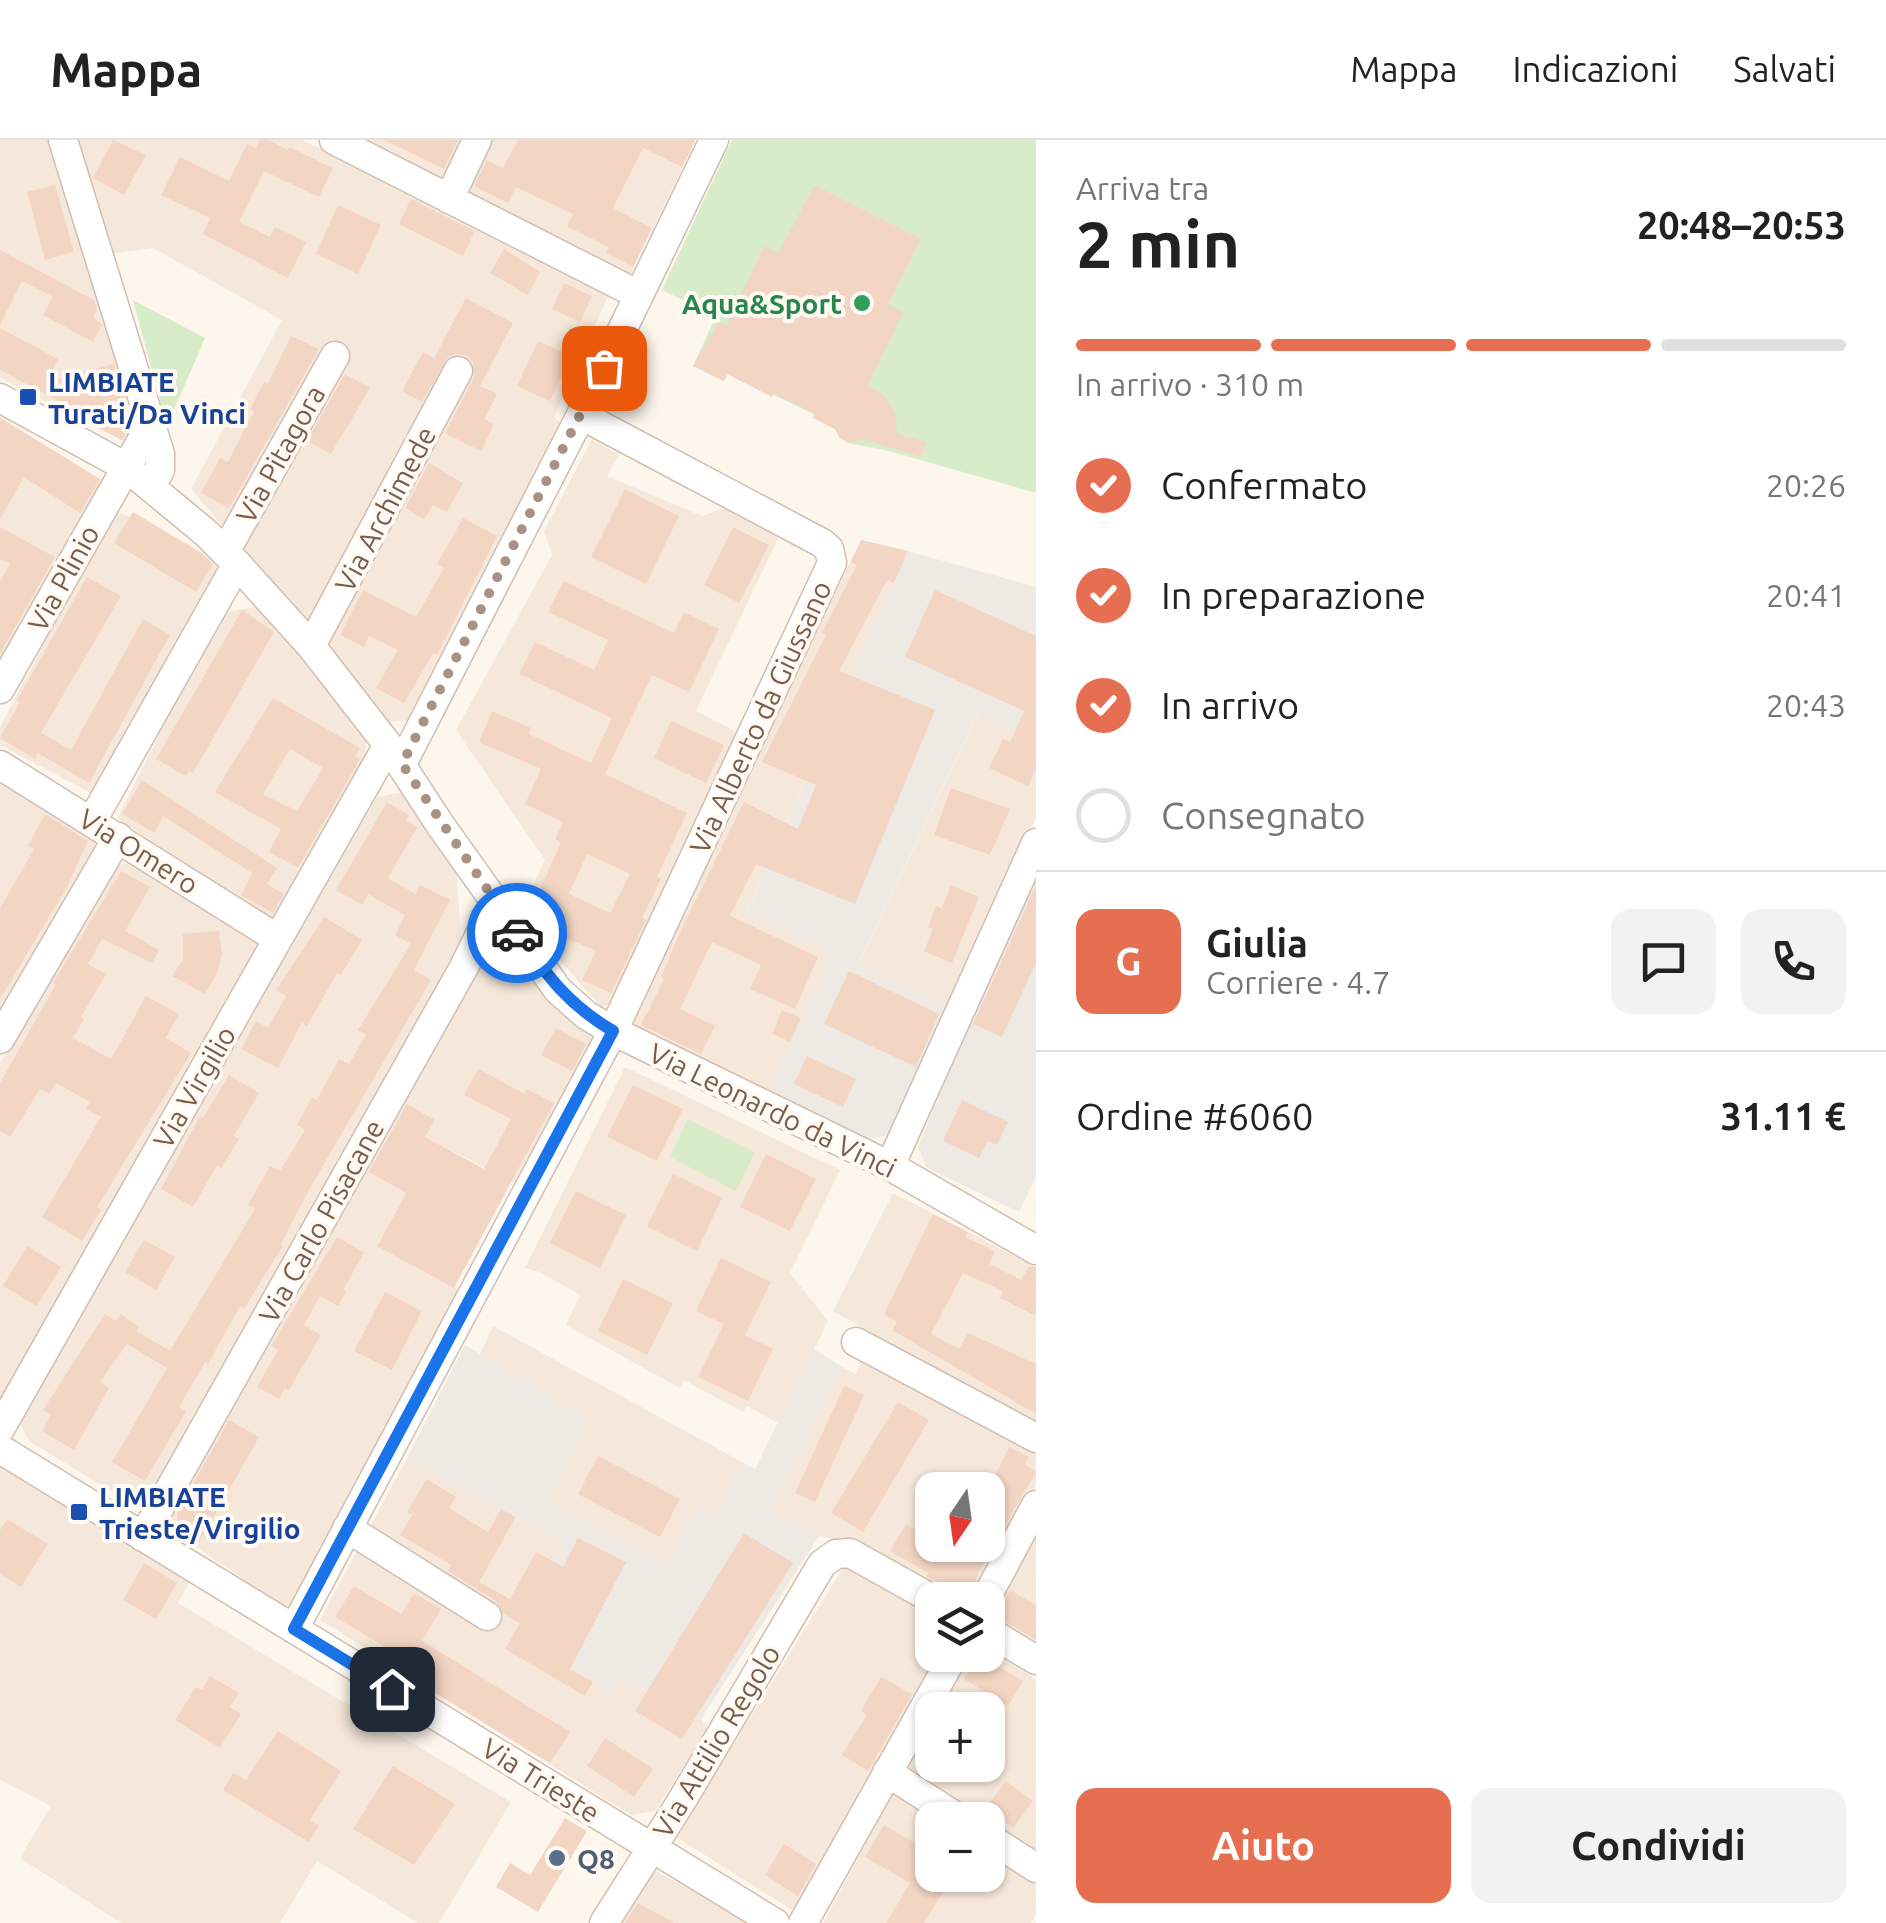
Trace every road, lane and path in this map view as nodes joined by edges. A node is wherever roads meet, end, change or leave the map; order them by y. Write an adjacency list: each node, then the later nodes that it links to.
1 (63, 140): 11 (street)
2 (334, 140): 5 (street)
3 (477, 140): 5 (street)
4 (714, 140): 6 (street, Via Virgilio)
5 (449, 199): 6 (street)
6 (639, 295): 10 (street, Via Virgilio)
7 (335, 356): 14 (street, Via Pitagora)
8 (458, 372): 15 (street, Via Archimede)
9 (0, 398): 12 (street, Via Leonardo da Vinci)
10 (581, 416): 17 (street, Via Virgilio); 24 (street, Via Alberto da Giussano)
11 (150, 426): 12 (street); 13 (street)
12 (126, 467): 13 (street, Via Leonardo da Vinci); 16 (street, Via Plinio)
13 (151, 486): 14 (street, Via Leonardo da Vinci)
14 (231, 558): 15 (street, Via Leonardo da Vinci); 19 (street, Via Pitagora)
15 (312, 646): 17 (street, Via Leonardo da Vinci)
16 (0, 689)
17 (395, 754): 22 (street, Via Leonardo da Vinci); 23 (street, Via Virgilio)
18 (0, 765): 19 (street, Via Omero)
19 (92, 821): 20 (street, Via Omero)
20 (118, 837): 23 (street, Via Omero); 25 (street)
21 (1036, 843): 26 (street)
22 (495, 904): 24 (street, Via Leonardo da Vinci); 34 (street, Via Carlo Pisacane)
23 (278, 939): 29 (street, Via Virgilio)
24 (613, 1031): 26 (street, Via Leonardo da Vinci); 33 (street)
25 (0, 1039)
26 (890, 1166): 27 (street, Via Leonardo da Vinci)
27 (1036, 1250)
28 (856, 1342): 30 (street)
29 (0, 1430)
30 (1036, 1438)
31 (0, 1448): 34 (street, Via Trieste)
32 (1036, 1505): 35 (street)
33 (347, 1528): 37 (street); 38 (street)
34 (143, 1537): 38 (street, Via Trieste)
35 (995, 1582)
36 (915, 1590): 44 (street, Via Attilio Regolo)
37 (488, 1616)
38 (294, 1629): 44 (street, Via Trieste)
39 (1005, 1641): 40 (street)
40 (1036, 1660)
41 (944, 1672): 42 (street)
42 (886, 1772): 43 (street); 49 (street)
43 (933, 1802)
44 (652, 1848): 47 (street, Via Attilio Regolo); 48 (street, Via Trieste)
45 (1005, 1848): 46 (street)
46 (1036, 1868)
47 (604, 1923)
48 (775, 1923)
49 (804, 1923)

